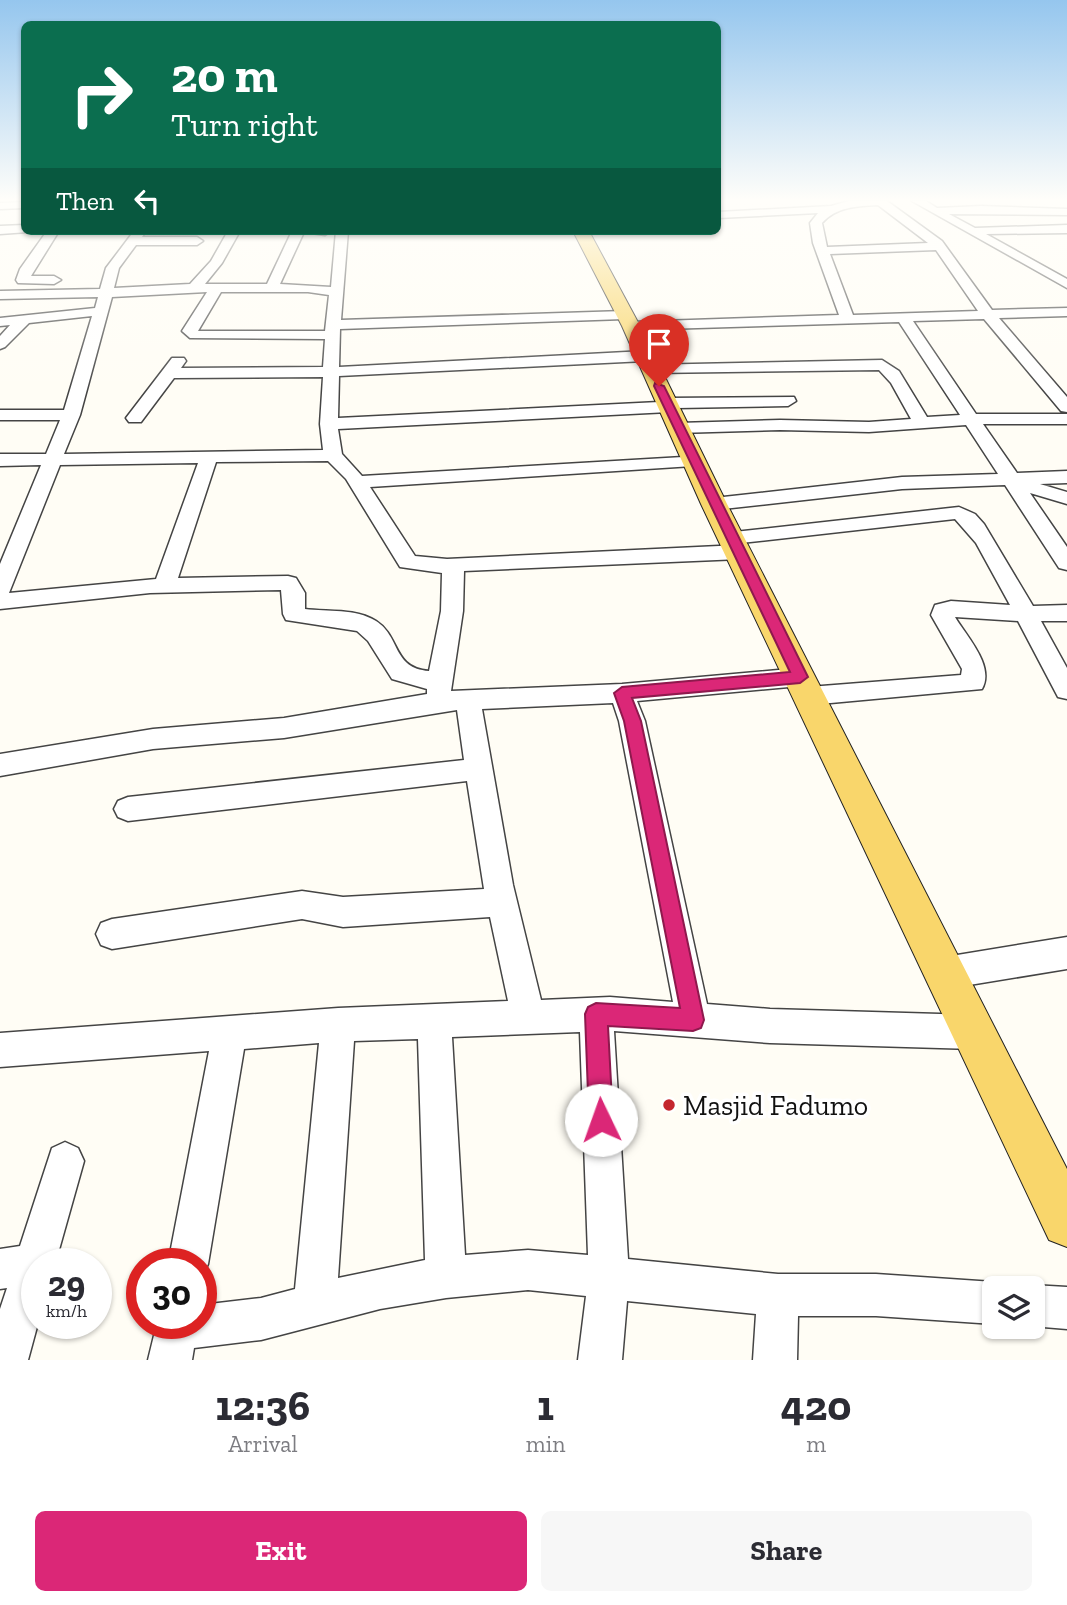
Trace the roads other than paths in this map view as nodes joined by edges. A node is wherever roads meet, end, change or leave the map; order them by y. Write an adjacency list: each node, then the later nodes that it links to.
1 (30, 264): 10 (street)
2 (115, 264): 11 (street)
3 (216, 264): 15 (street)
4 (282, 264): 14 (street)
5 (339, 264): 17 (street)
6 (599, 264): 25 (main road)
7 (827, 264): 23 (street)
8 (953, 264): 21 (street)
9 (1032, 264): 12 (street)
10 (73, 279)
11 (105, 283): 15 (street); 16 (street); 19 (street)
12 (1067, 284)
13 (217, 287): 14 (street); 15 (street); 18 (street)
14 (272, 287): 17 (street)
15 (191, 294): 18 (street)
16 (0, 295)
17 (336, 298): 18 (street); 27 (street)
18 (209, 300): 27 (street)
19 (102, 311): 24 (street); 39 (street)
20 (1067, 312): 21 (street)
21 (987, 313): 22 (street); 33 (street)
22 (904, 318): 23 (street); 41 (street)
23 (848, 320): 25 (street)
24 (23, 321): 26 (street); 28 (street)
25 (627, 321): 27 (street); 30 (main road)
26 (0, 322)
27 (334, 330): 31 (street)
28 (0, 344)
29 (181, 358): 32 (street)
30 (648, 362): 31 (street); 36 (main road); 43 (street)
31 (331, 372): 32 (street); 44 (street)
32 (167, 373): 40 (street)
33 (1038, 373): 34 (street); 37 (street)
34 (1058, 373)
35 (788, 401): 36 (street)
36 (668, 405): 44 (street); 45 (main road)
37 (1067, 407)
38 (0, 415): 39 (street)
39 (71, 415): 50 (street)
40 (135, 418)
41 (972, 419): 42 (street); 43 (street); 52 (street)
42 (1067, 419)
43 (922, 423): 45 (street)
44 (329, 424): 46 (street)
45 (678, 428): 49 (main road)
46 (334, 455): 47 (street); 53 (street)
47 (209, 457): 50 (street); 60 (street)
48 (0, 460): 50 (street)
49 (693, 460): 53 (street); 55 (main road)
50 (51, 461): 56 (street)
51 (1067, 477): 52 (street)
52 (1013, 480): 54 (street); 55 (street); 58 (street)
53 (357, 482): 59 (street)
54 (1067, 498)
55 (714, 504): 57 (main road)
56 (10, 539): 61 (street)
57 (736, 545): 59 (street); 64 (street); 65 (main road)
58 (1067, 563)
59 (452, 565): 68 (street)
60 (164, 586): 62 (street); 68 (street)
61 (0, 590)
62 (0, 601)
63 (1067, 613): 64 (street)
64 (1026, 614): 65 (street); 66 (street)
65 (804, 687): 67 (street); 75 (main road)
66 (1067, 690)
67 (622, 693): 68 (street); 78 (street)
68 (449, 694): 69 (street); 70 (street)
69 (0, 765)
70 (479, 769): 71 (street); 72 (street)
71 (128, 808)
72 (501, 902): 73 (street); 77 (street)
73 (112, 934)
74 (1067, 953): 75 (street)
75 (945, 973): 81 (main road)
76 (596, 1014): 77 (street); 78 (street); 89 (street)
77 (529, 1018): 79 (street)
78 (693, 1020): 81 (street)
79 (434, 1023): 80 (street); 88 (street)
80 (338, 1025): 82 (street); 92 (street)
81 (974, 1032): 85 (main road)
82 (229, 1034): 83 (street); 86 (street)
83 (0, 1050)
84 (65, 1161): 87 (street)
85 (1067, 1222)
86 (191, 1248)
87 (17, 1266): 96 (street)
88 (446, 1277): 89 (street); 92 (street)
89 (609, 1278): 90 (street); 97 (street)
90 (778, 1295): 91 (street); 98 (street)
91 (982, 1302)
92 (315, 1303): 95 (street)
93 (1045, 1307): 94 (street)
94 (1067, 1308)
95 (217, 1328)
96 (6, 1360)
97 (600, 1360)
98 (775, 1360)

